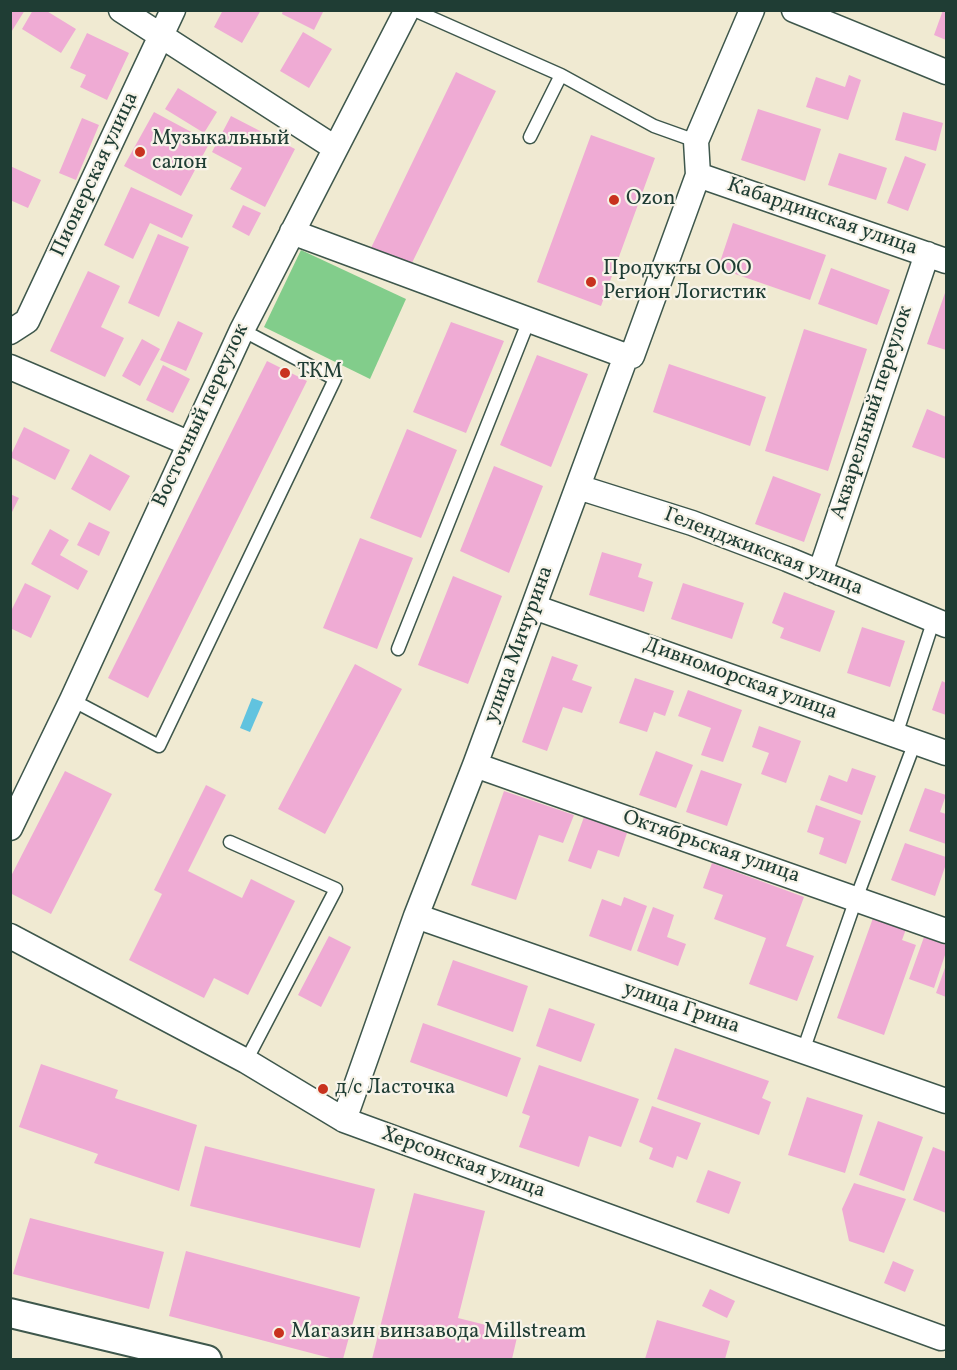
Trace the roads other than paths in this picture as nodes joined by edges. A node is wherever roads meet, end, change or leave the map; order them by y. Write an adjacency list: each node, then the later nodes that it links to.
1 (121, 10): 7 (street)
2 (173, 10): 7 (street, Пионерская улица)
3 (407, 10): 12 (street, Восточный переулок)
4 (414, 10): 9 (lane)
5 (752, 10): 11 (street)
6 (794, 10): 8 (street)
7 (161, 36): 12 (street); 18 (street, Пионерская улица)
8 (946, 72)
9 (561, 75): 10 (lane); 11 (lane)
10 (530, 137)
11 (696, 141): 13 (street)
12 (335, 147): 14 (street, Восточный переулок)
13 (698, 175): 15 (street, Кабардинская улица); 19 (street, улица Мичурина)
14 (292, 232): 16 (street); 17 (street, Восточный переулок)
15 (937, 257): 23 (street, Акварельный переулок)
16 (529, 320): 19 (street); 26 (lane)
17 (242, 330): 21 (street, Восточный переулок); 27 (lane)
18 (10, 332)
19 (626, 356): 22 (street, улица Мичурина)
20 (10, 367): 21 (street)
21 (188, 443): 27 (street, Восточный переулок)
22 (578, 487): 23 (street, Геленджикская улица); 24 (street, улица Мичурина)
23 (820, 573): 25 (street, Геленджикская улица)
24 (534, 607): 28 (street, Дивноморская улица); 30 (street, улица Мичурина)
25 (940, 622): 28 (lane)
26 (398, 649)
27 (72, 700): 31 (street, Восточный переулок)
28 (906, 739): 29 (street, Дивноморская улица); 33 (lane)
29 (946, 753)
30 (475, 765): 33 (street, Октябрьская улица); 34 (street, улица Мичурина)
31 (10, 828)
32 (230, 842): 38 (lane)
33 (856, 899): 35 (street, Октябрьская улица); 37 (lane)
34 (416, 916): 37 (street, улица Грина); 40 (street, улица Мичурина)
35 (946, 931)
36 (10, 936): 38 (street, Херсонская улица)
37 (803, 1051): 39 (street, улица Грина)
38 (246, 1061): 40 (street, Херсонская улица)
39 (946, 1101)
40 (344, 1120): 42 (street, Херсонская улица)
41 (10, 1313): 43 (street)
42 (941, 1338)
43 (207, 1359)

